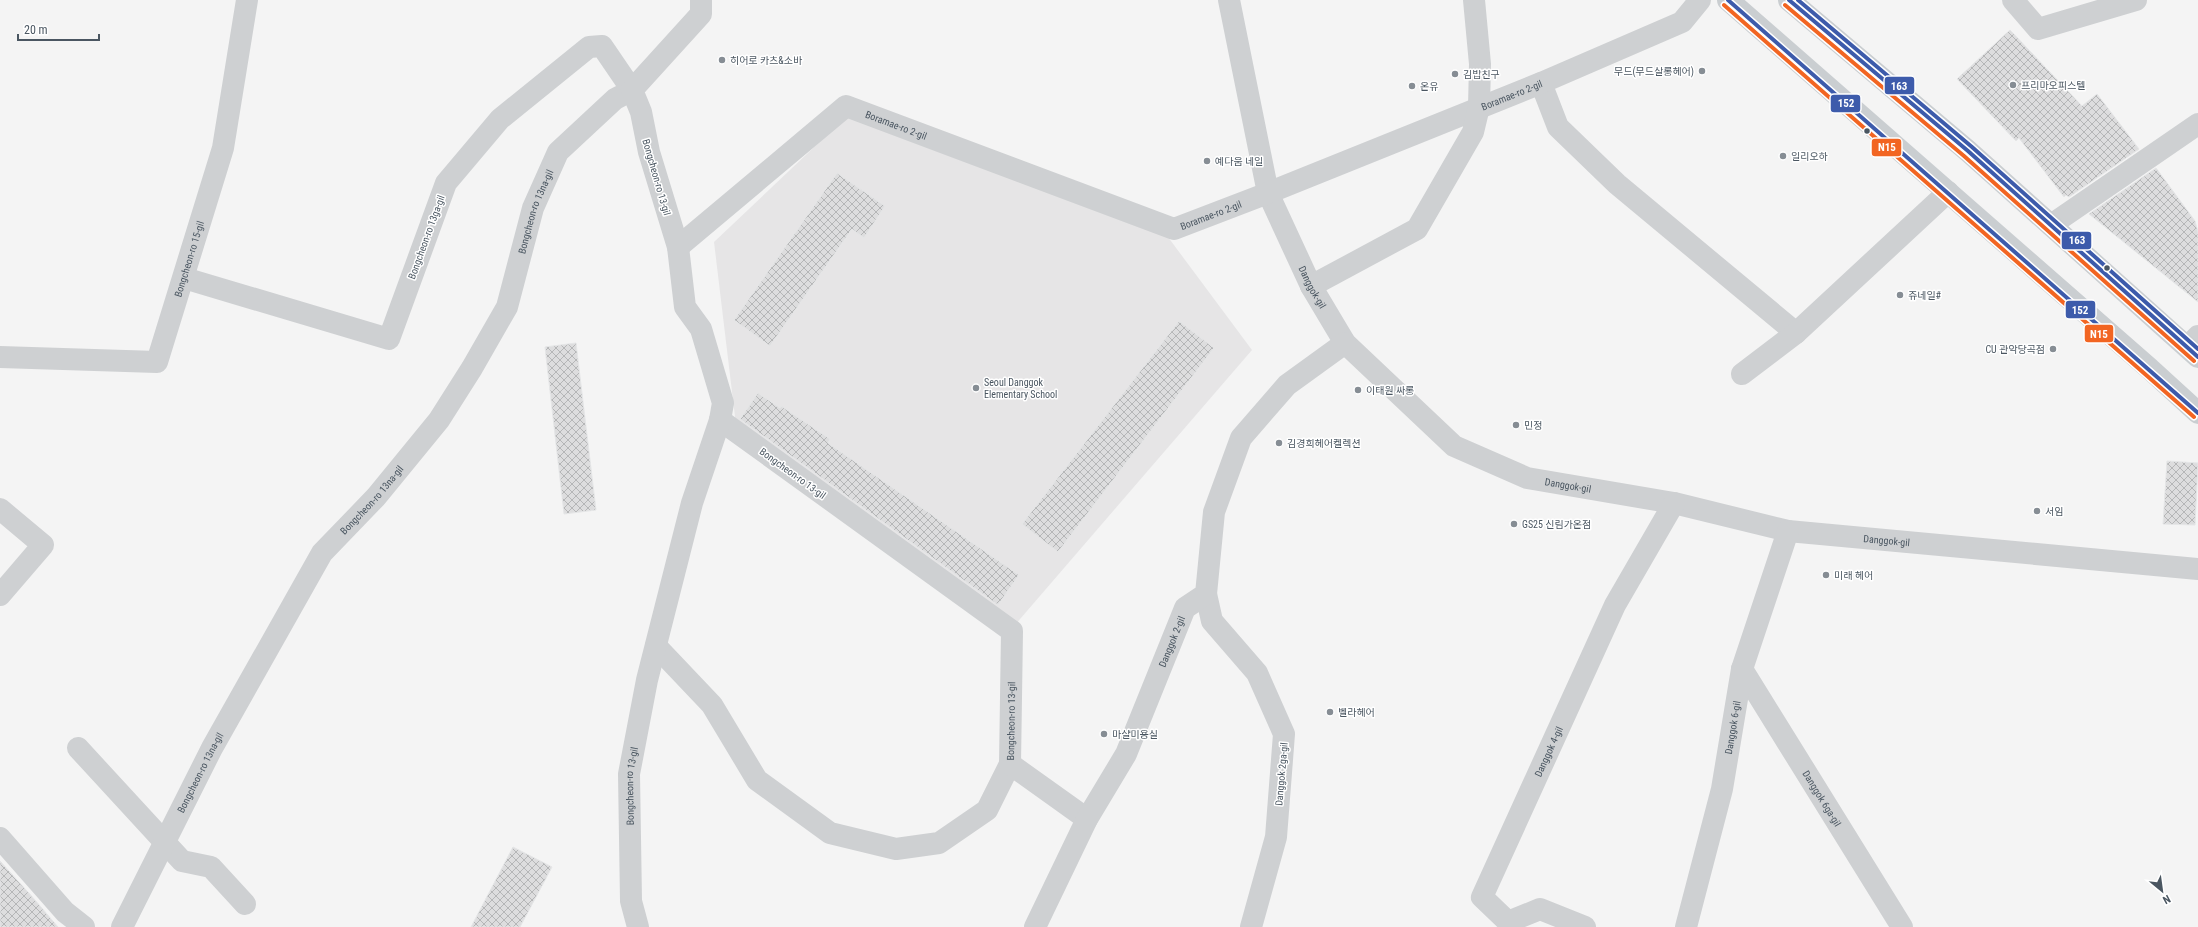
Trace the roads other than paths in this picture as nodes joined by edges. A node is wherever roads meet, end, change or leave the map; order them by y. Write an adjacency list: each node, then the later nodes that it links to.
1 (247, 0): 18 (street, Bongcheon-ro 15-gil)
2 (701, 0): 11 (street)
3 (1229, 0): 15 (street, Danggok-gil)
4 (1474, 0): 12 (street)
5 (1700, 0): 10 (street, Boramae-ro 2-gil)
6 (1728, 0): 14 (main road)
7 (1789, 0): 16 (main road)
8 (2013, 0): 9 (street)
9 (2136, 0)
10 (1541, 83): 12 (street, Boramae-ro 2-gil); 20 (street)
11 (632, 90): 17 (street, Bongcheon-ro 13-gil); 18 (street, Bongcheon-ro 13ga-gil); 39 (street, Bongcheon-ro 13na-gil)
12 (1479, 107): 15 (street, Boramae-ro 2-gil); 19 (street)
13 (2198, 124): 16 (street)
14 (1948, 192): 20 (street); 25 (main road)
15 (1268, 193): 17 (street, Boramae-ro 2-gil); 19 (street, Danggok-gil)
16 (2052, 225): 22 (main road)
17 (678, 248): 26 (street, Bongcheon-ro 13-gil)
18 (184, 278): 23 (street, Bongcheon-ro 15-gil)
19 (1311, 286): 21 (street, Danggok-gil)
20 (1796, 333): 24 (street)
21 (1345, 343): 27 (street, Danggok-gil); 31 (street)
22 (2194, 346)
23 (0, 357)
24 (1742, 374)
25 (2198, 414)
26 (720, 420): 33 (street, Bongcheon-ro 13-gil); 36 (street, Bongcheon-ro 13-gil)
27 (1674, 503): 29 (street, Danggok-gil); 46 (street, Danggok 4-gil)
28 (0, 509): 32 (street)
29 (1788, 531): 30 (street, Danggok-gil); 34 (street, Danggok 6-gil)
30 (2198, 569)
31 (1206, 594): 37 (street, Danggok 2-gil); 45 (street, Danggok 2ga-gil)
32 (0, 595)
33 (656, 646): 36 (street, Bongcheon-ro 13-gil); 43 (street, Bongcheon-ro 13-gil)
34 (1742, 669): 47 (street, Danggok 6-gil); 48 (street, Danggok 6ga-gil)
35 (78, 748): 39 (street)
36 (1010, 764): 37 (street)
37 (1087, 819): 44 (street, Danggok 2-gil)
38 (0, 838): 41 (street)
39 (165, 842): 40 (street); 42 (street, Bongcheon-ro 13na-gil)
40 (245, 904)
41 (84, 927)
42 (122, 927)
43 (638, 927)
44 (1035, 927)
45 (1251, 927)
46 (1585, 927)
47 (1686, 927)
48 (1902, 927)

